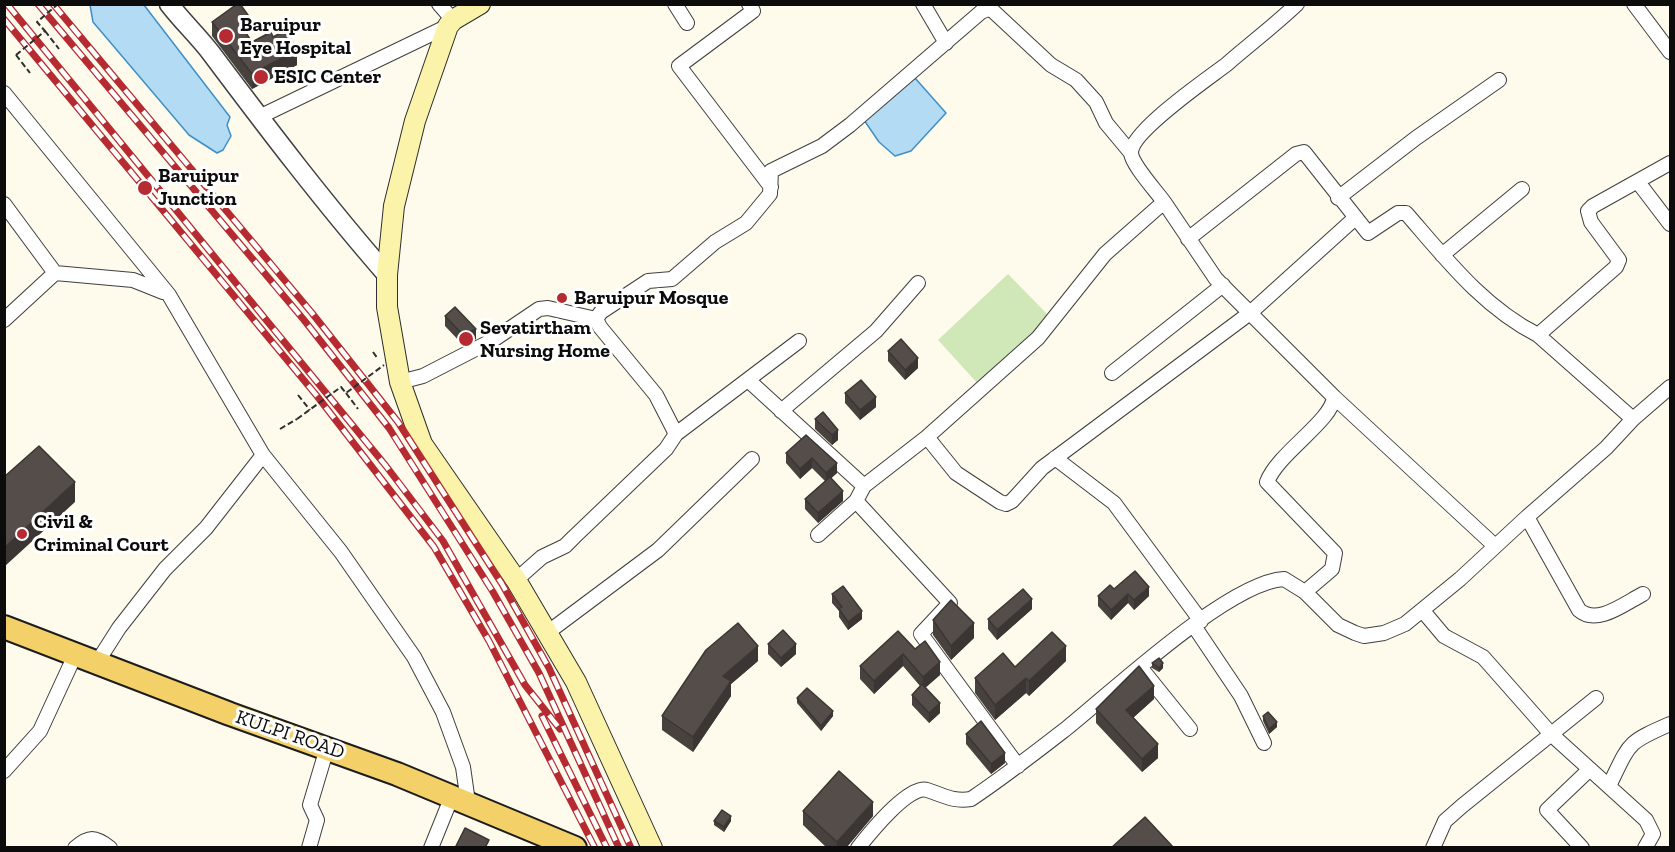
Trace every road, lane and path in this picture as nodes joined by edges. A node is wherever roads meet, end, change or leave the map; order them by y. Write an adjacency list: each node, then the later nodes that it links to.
1 (58, 4): 12 (path, bridge)
2 (169, 4): 19 (street)
3 (439, 4): 10 (street)
4 (480, 4): 10 (main road)
5 (675, 4): 11 (street)
6 (749, 4): 23 (street)
7 (923, 4): 13 (street)
8 (1297, 4): 20 (street)
9 (1634, 4): 15 (street)
10 (451, 23): 19 (street); 33 (main road)
11 (687, 23)
12 (45, 31): 14 (path); 16 (path, bridge)
13 (946, 43): 20 (street); 23 (street)
14 (59, 49)
15 (1671, 52)
16 (30, 73)
17 (1499, 80): 25 (street)
18 (4, 93): 36 (street)
19 (259, 117): 33 (street)
20 (1131, 153): 26 (street)
21 (1671, 163): 22 (street)
22 (1638, 182): 29 (street); 40 (street)
23 (772, 188): 38 (street)
24 (1522, 189): 31 (street)
25 (1338, 198): 28 (street); 30 (street)
26 (1164, 202): 30 (street); 56 (street)
27 (4, 204): 32 (street)
28 (1354, 219): 31 (street); 37 (street)
29 (1671, 224)
30 (1188, 239): 35 (street)
31 (1442, 255): 40 (street)
32 (55, 273): 36 (street); 39 (street)
33 (387, 275): 45 (main road)
34 (918, 283): 52 (street)
35 (1223, 285): 37 (street); 43 (street)
36 (169, 295): 57 (street)
37 (1250, 313): 49 (street); 58 (street)
38 (596, 319): 45 (street); 55 (street)
39 (4, 320)
40 (1538, 336): 53 (street)
41 (799, 341): 44 (street)
42 (384, 366): 47 (path, bridge)
43 (1112, 373)
44 (748, 380): 52 (street); 55 (street)
45 (400, 382): 65 (main road)
46 (1671, 387): 53 (street)
47 (346, 393): 50 (path); 51 (path, bridge)
48 (298, 395): 51 (path)
49 (1334, 397): 64 (street); 66 (street)
50 (358, 409)
51 (310, 410): 54 (path, bridge)
52 (781, 411): 60 (street)
53 (1633, 419): 62 (street)
54 (279, 429)
55 (676, 434): 65 (street)
56 (927, 437): 58 (street); 60 (street)
57 (263, 455): 72 (street); 84 (street)
58 (1055, 458): 69 (street)
59 (752, 459): 71 (street)
60 (864, 486): 61 (street)
61 (856, 501): 63 (street); 80 (street)
62 (1527, 517): 64 (street); 67 (street)
63 (818, 535)
64 (1495, 546): 68 (street)
65 (516, 580): 71 (main road)
66 (1305, 592): 68 (street); 69 (street)
67 (1643, 594)
68 (1423, 611): 77 (street)
69 (1197, 624): 73 (street); 78 (street)
70 (4, 627): 72 (main road, KULPI ROAD)
71 (547, 633): 90 (main road)
72 (87, 657): 79 (main road, KULPI ROAD); 82 (street)
73 (1140, 667): 76 (street); 80 (street)
74 (1596, 698): 77 (street)
75 (1671, 724): 83 (street)
76 (1190, 729)
77 (1551, 734): 81 (street); 92 (street)
78 (1264, 743)
79 (327, 748): 84 (main road, KULPI ROAD); 88 (street)
80 (1018, 766): 91 (street)
81 (1590, 769): 83 (street); 93 (street)
82 (4, 771)
83 (1609, 786): 94 (street)
84 (460, 799): 85 (main road, KULPI ROAD); 89 (street)
85 (568, 846)
86 (75, 848): 87 (street)
87 (110, 848)
88 (309, 848)
89 (431, 848)
90 (652, 848)
91 (858, 848)
92 (1433, 848)
93 (1582, 848)
94 (1645, 848)

